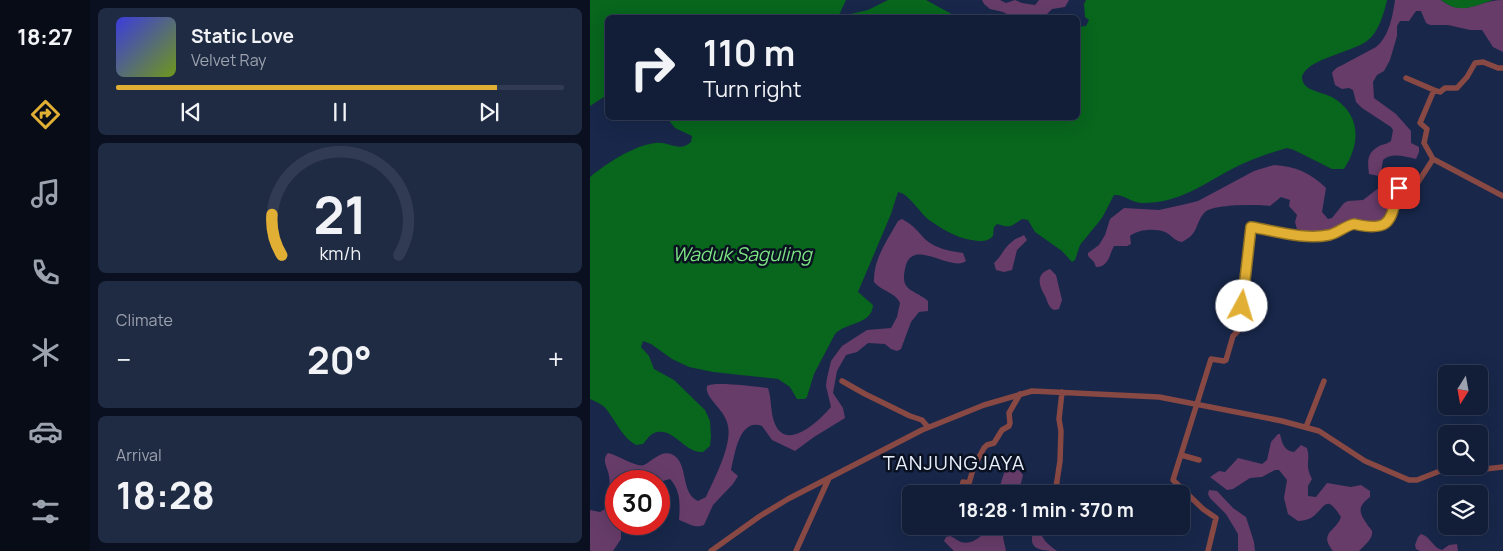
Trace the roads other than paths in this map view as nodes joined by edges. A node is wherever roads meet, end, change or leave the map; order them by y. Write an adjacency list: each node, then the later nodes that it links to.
1 (1503, 68): 3 (street)
2 (1406, 78): 3 (street)
3 (1434, 90): 4 (street)
4 (1434, 159): 5 (street); 10 (street)
5 (1502, 193)
6 (842, 381): 12 (street)
7 (1324, 381): 11 (street)
8 (1062, 392): 9 (street); 10 (street); 18 (street)
9 (1020, 394): 12 (street); 17 (street)
10 (1196, 403): 11 (street); 13 (street)
11 (1306, 427): 15 (street)
12 (928, 428): 16 (street)
13 (1181, 455): 14 (street); 21 (street)
14 (1199, 460)
15 (1503, 467)
16 (829, 478): 19 (street); 20 (street)
17 (962, 485)
18 (1056, 485)
19 (711, 551)
20 (796, 551)
21 (1208, 551)

